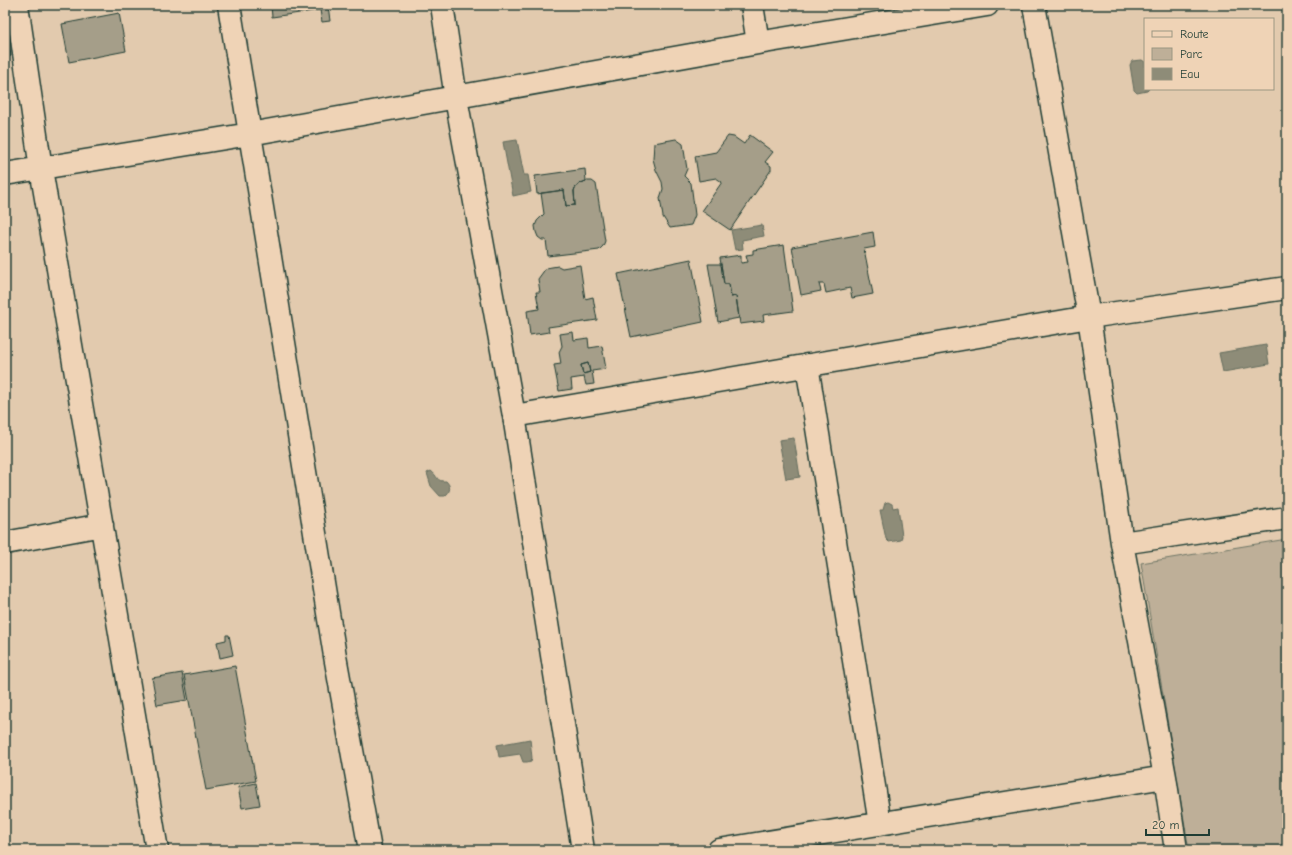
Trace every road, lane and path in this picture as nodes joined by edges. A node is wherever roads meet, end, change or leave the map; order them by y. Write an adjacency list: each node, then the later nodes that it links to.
1 (17, 5): 10 (street)
2 (229, 5): 9 (street)
3 (442, 5): 8 (street)
4 (752, 5): 7 (street)
5 (987, 5): 7 (street)
6 (1034, 5): 13 (street)
7 (758, 43): 8 (street)
8 (456, 98): 9 (street); 15 (street)
9 (250, 134): 10 (street); 23 (street)
10 (41, 169): 11 (street); 17 (street)
11 (5, 174)
12 (1287, 288): 13 (street)
13 (1089, 317): 14 (street); 19 (street)
14 (807, 365): 15 (street); 21 (street)
15 (514, 416): 24 (street)
16 (1287, 518): 19 (street)
17 (102, 525): 18 (street); 22 (street)
18 (5, 542)
19 (1122, 543): 20 (street)
20 (1165, 777): 21 (street); 26 (street)
21 (880, 824): 25 (street)
22 (157, 850)
23 (370, 850)
24 (583, 850)
25 (719, 850)
26 (1176, 850)

